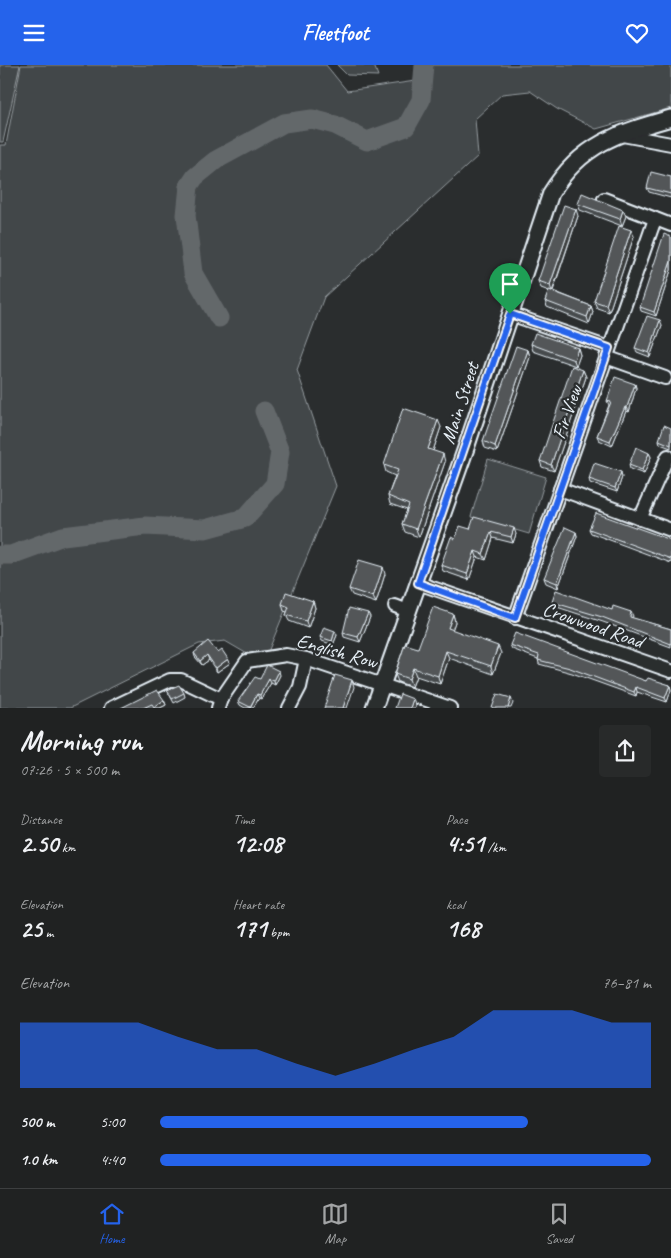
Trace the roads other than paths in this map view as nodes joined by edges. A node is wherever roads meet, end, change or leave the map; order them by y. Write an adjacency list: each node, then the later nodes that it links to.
1 (671, 118): 2 (main road, Main Street)
2 (616, 134): 3 (street); 7 (main road, Main Street)
3 (671, 144)
4 (604, 199): 5 (street)
5 (655, 219): 6 (street); 8 (street, Fir View)
6 (671, 225)
7 (510, 314): 8 (street); 14 (main road, Main Street)
8 (607, 353): 9 (street); 11 (street, Fir View)
9 (665, 378)
10 (668, 456): 12 (street)
11 (560, 489): 12 (street); 15 (street, Fir View)
12 (640, 519): 13 (street)
13 (671, 529)
14 (418, 583): 15 (street, Crowwood Road); 18 (main road, Main Street)
15 (515, 618): 17 (street, Crowwood Road)
16 (306, 659): 18 (street, English Row); 19 (street, English Row); 21 (street)
17 (671, 671)
18 (382, 684): 22 (main road, Main Street); 23 (street, English Row)
19 (220, 703): 20 (street)
20 (111, 708)
21 (289, 708)
22 (374, 708)
23 (450, 708)

